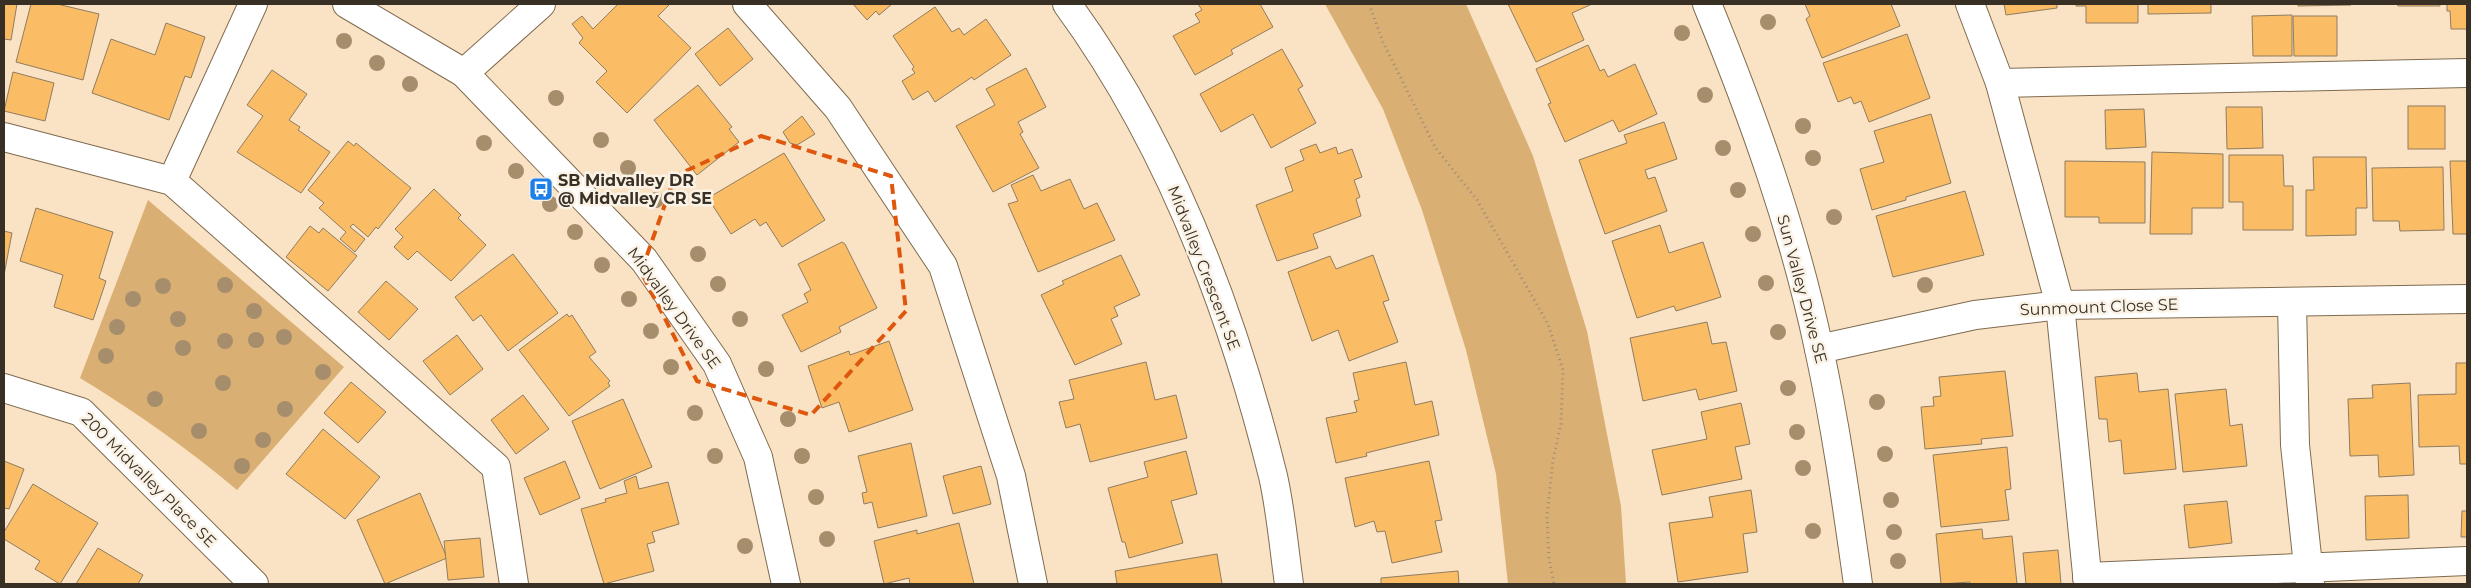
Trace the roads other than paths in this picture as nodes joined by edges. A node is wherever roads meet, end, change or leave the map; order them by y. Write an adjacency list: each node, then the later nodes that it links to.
1 (253, 4): 12 (street)
2 (347, 4): 8 (street, Midvalley Drive SE)
3 (541, 4): 8 (street)
4 (747, 4): 24 (street)
5 (1067, 4): 25 (street, Midvalley Crescent SE)
6 (1706, 4): 16 (street, Sun Valley Drive SE)
7 (1970, 4): 10 (street)
8 (464, 73): 23 (street, Midvalley Drive SE)
9 (2467, 73): 10 (street)
10 (2000, 83): 15 (street)
11 (4, 137): 12 (street)
12 (172, 181): 22 (street)
13 (2467, 299): 14 (street, Sunmount Close SE)
14 (2292, 302): 15 (street, Sunmount Close SE); 19 (street)
15 (2060, 305): 16 (street, Sunmount Close SE); 20 (street)
16 (1819, 349): 26 (street, Sun Valley Drive SE)
17 (4, 388): 21 (street, 200 Midvalley Place SE)
18 (2467, 561): 19 (street)
19 (2309, 576): 20 (street)
20 (2088, 580)
21 (254, 584)
22 (514, 584)
23 (786, 584)
24 (1033, 584)
25 (1289, 584)
26 (1858, 584)

